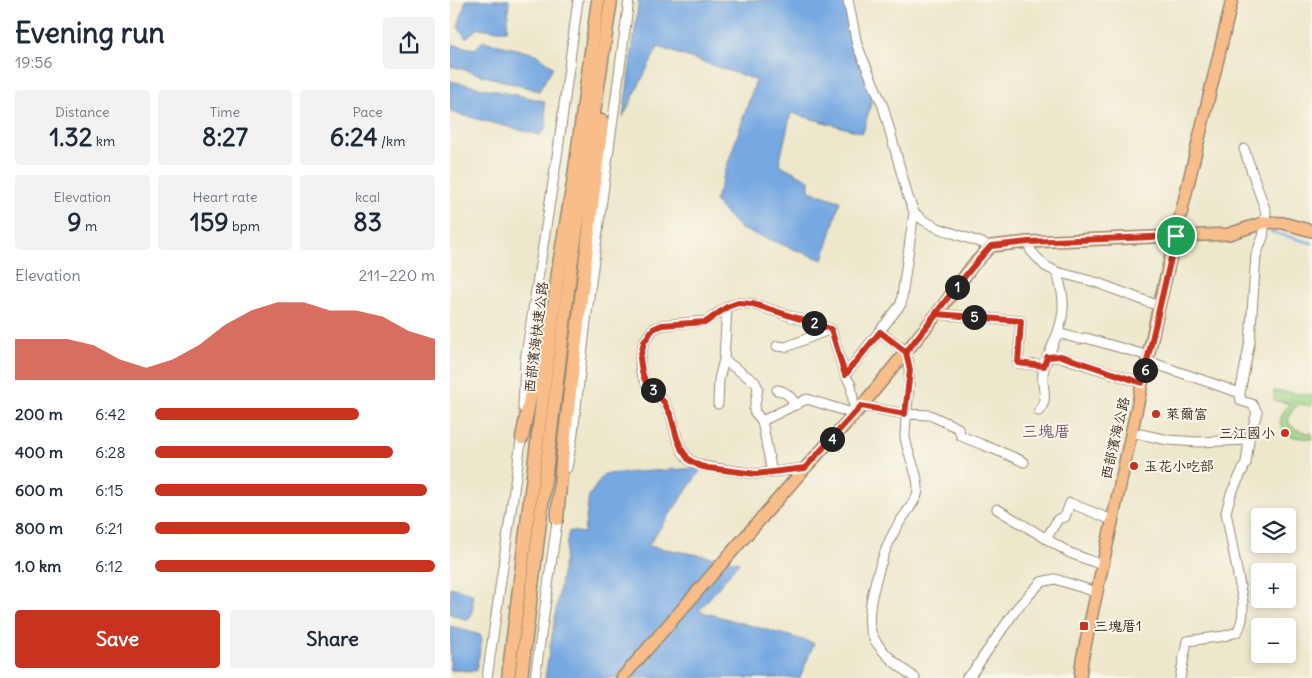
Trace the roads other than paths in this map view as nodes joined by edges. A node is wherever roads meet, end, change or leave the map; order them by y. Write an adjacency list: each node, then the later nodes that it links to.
1 (578, 0): 37 (street)
2 (598, 0): 37 (highway); 49 (highway, 西部濱海快速公路)
3 (612, 0): 43 (highway); 50 (highway, 西部濱海快速公路)
4 (629, 0): 43 (street)
5 (848, 0): 8 (street)
6 (1232, 0): 11 (main road, 西部濱海公路)
7 (1244, 150): 9 (street)
8 (914, 212): 13 (street); 19 (street)
9 (1266, 222): 10 (main road); 11 (main road); 29 (street)
10 (1312, 231)
11 (1176, 236): 12 (main road); 15 (main road, 西部濱海公路)
12 (1028, 242): 13 (main road); 14 (street)
13 (991, 246): 17 (main road)
14 (1057, 272): 15 (street); 20 (street)
15 (1159, 306): 23 (main road, 西部濱海公路)
16 (727, 307): 18 (street); 24 (street); 41 (street)
17 (937, 314): 22 (main road); 25 (street)
18 (831, 329): 21 (street); 26 (street)
19 (880, 332): 22 (street); 26 (street)
20 (1058, 333): 23 (street); 25 (street)
21 (777, 346)
22 (906, 352): 32 (main road); 34 (street)
23 (1148, 358): 27 (main road, 西部濱海公路); 29 (street)
24 (724, 360): 30 (street); 35 (street)
25 (1046, 362): 27 (street); 33 (street)
26 (845, 375): 32 (street)
27 (1142, 383): 36 (main road, 西部濱海公路)
28 (777, 390): 31 (street)
29 (1240, 393): 38 (street)
30 (718, 404)
31 (796, 405): 32 (street); 35 (street)
32 (858, 410): 34 (street); 40 (main road)
33 (1039, 411)
34 (905, 414): 39 (street); 53 (street)
35 (762, 421): 41 (street)
36 (1132, 432): 38 (street); 44 (main road, 西部濱海公路)
37 (522, 438): 48 (street)
38 (1249, 440): 56 (street)
39 (1024, 462)
40 (805, 468): 41 (street); 52 (main road)
41 (772, 473)
42 (998, 509): 45 (street)
43 (557, 519): 51 (street)
44 (1112, 520): 45 (street); 46 (main road, 西部濱海公路)
45 (1046, 539): 46 (street)
46 (1102, 565): 47 (main road, 西部濱海公路)
47 (1096, 592): 54 (street); 55 (main road, 西部濱海公路)
48 (487, 678)
49 (508, 678)
50 (521, 678)
51 (535, 678)
52 (622, 678)
53 (915, 678)
54 (966, 678)
55 (1080, 678)
56 (1180, 678)

